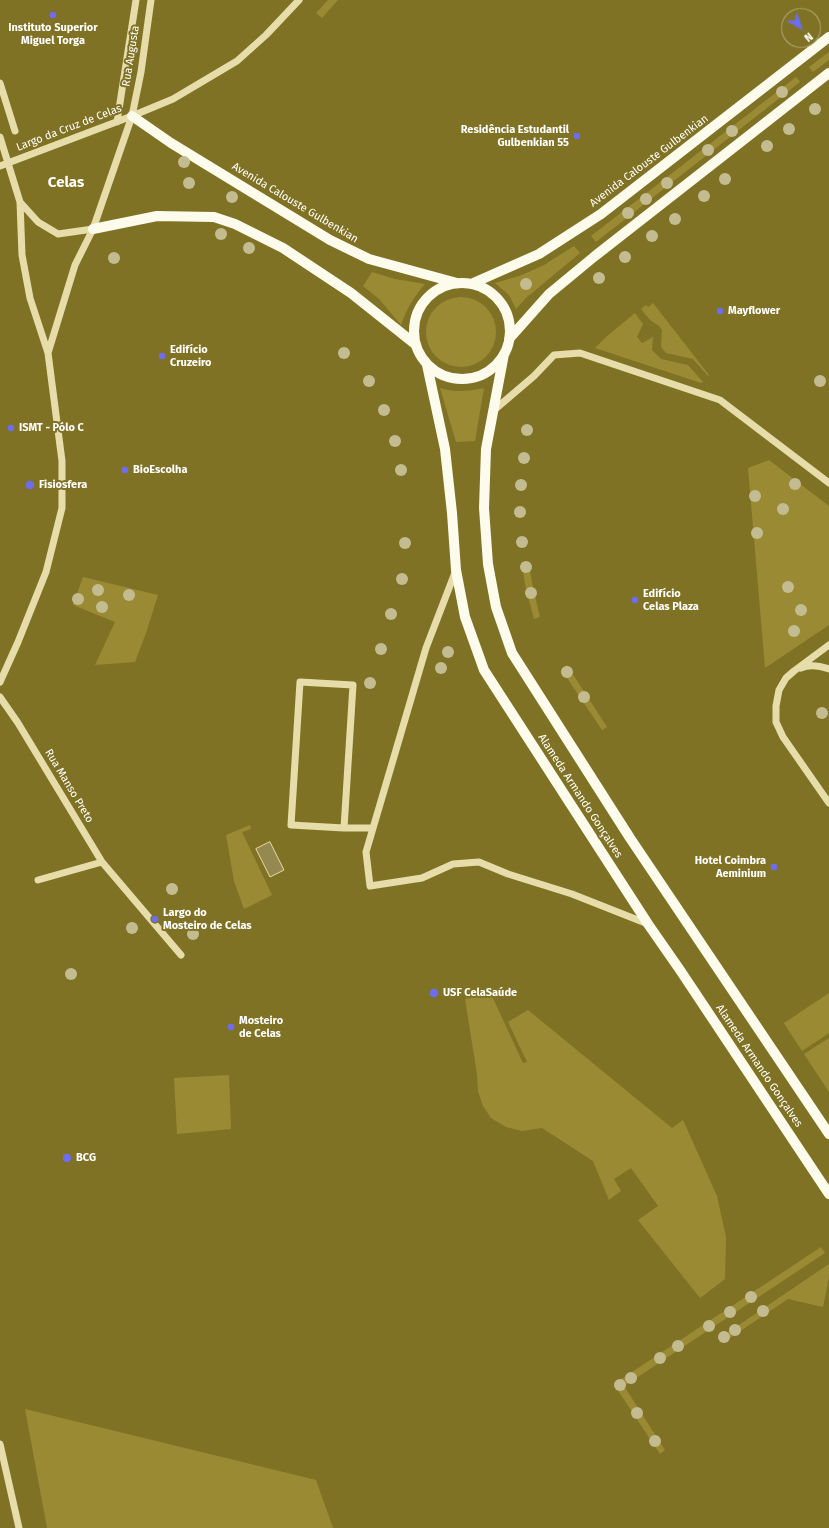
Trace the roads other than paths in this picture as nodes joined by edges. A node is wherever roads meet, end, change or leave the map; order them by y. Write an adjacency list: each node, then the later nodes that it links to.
1 (136, 0): 8 (street)
2 (151, 0): 7 (street, Rua Augusta)
3 (299, 0): 7 (street)
4 (829, 37): 16 (main road, Avenida Calouste Gulbenkian)
5 (829, 73): 17 (main road, Avenida Calouste Gulbenkian)
6 (0, 83): 9 (street)
7 (132, 116): 8 (street, Largo da Cruz de Celas); 14 (street, Largo da Cruz de Celas); 15 (main road, Avenida Calouste Gulbenkian)
8 (117, 122): 11 (street, Largo da Cruz de Celas)
9 (15, 131)
10 (0, 137): 11 (street)
11 (8, 163): 12 (street); 13 (street, Largo da Cruz de Celas)
12 (0, 166)
13 (20, 202): 14 (street, Largo da Cruz de Celas); 19 (street, Largo da Cruz de Celas)
14 (93, 229): 18 (main road, Avenida Calouste Gulbenkian); 19 (street, Largo da Cruz de Celas)
15 (457, 283): 16 (main road, Avenida Calouste Gulbenkian); 18 (main road, Avenida Calouste Gulbenkian)
16 (471, 284): 17 (main road, Avenida Calouste Gulbenkian)
17 (509, 339): 20 (main road, Avenida Calouste Gulbenkian)
18 (415, 344): 21 (main road, Avenida Calouste Gulbenkian)
19 (48, 353): 28 (street)
20 (504, 354): 21 (main road, Avenida Calouste Gulbenkian); 22 (main road, Alameda Armando Gonçalves)
21 (427, 365): 24 (main road, Alameda Armando Gonçalves)
22 (493, 411): 23 (street); 37 (main road, Alameda Armando Gonçalves)
23 (829, 483)
24 (456, 570): 32 (street); 35 (main road, Alameda Armando Gonçalves)
25 (829, 646): 27 (street)
26 (829, 669): 27 (street)
27 (794, 671): 30 (street)
28 (0, 682)
29 (0, 697): 33 (street, Rua Manso Preto)
30 (829, 803)
31 (344, 828): 31 (street); 32 (street)
32 (373, 828): 35 (street)
33 (102, 862): 34 (street); 36 (street, Rua Manso Preto)
34 (38, 880)
35 (648, 924): 38 (main road, Alameda Armando Gonçalves)
36 (181, 955)
37 (829, 1134)
38 (829, 1194)
39 (0, 1444): 40 (street)
40 (18, 1528)

